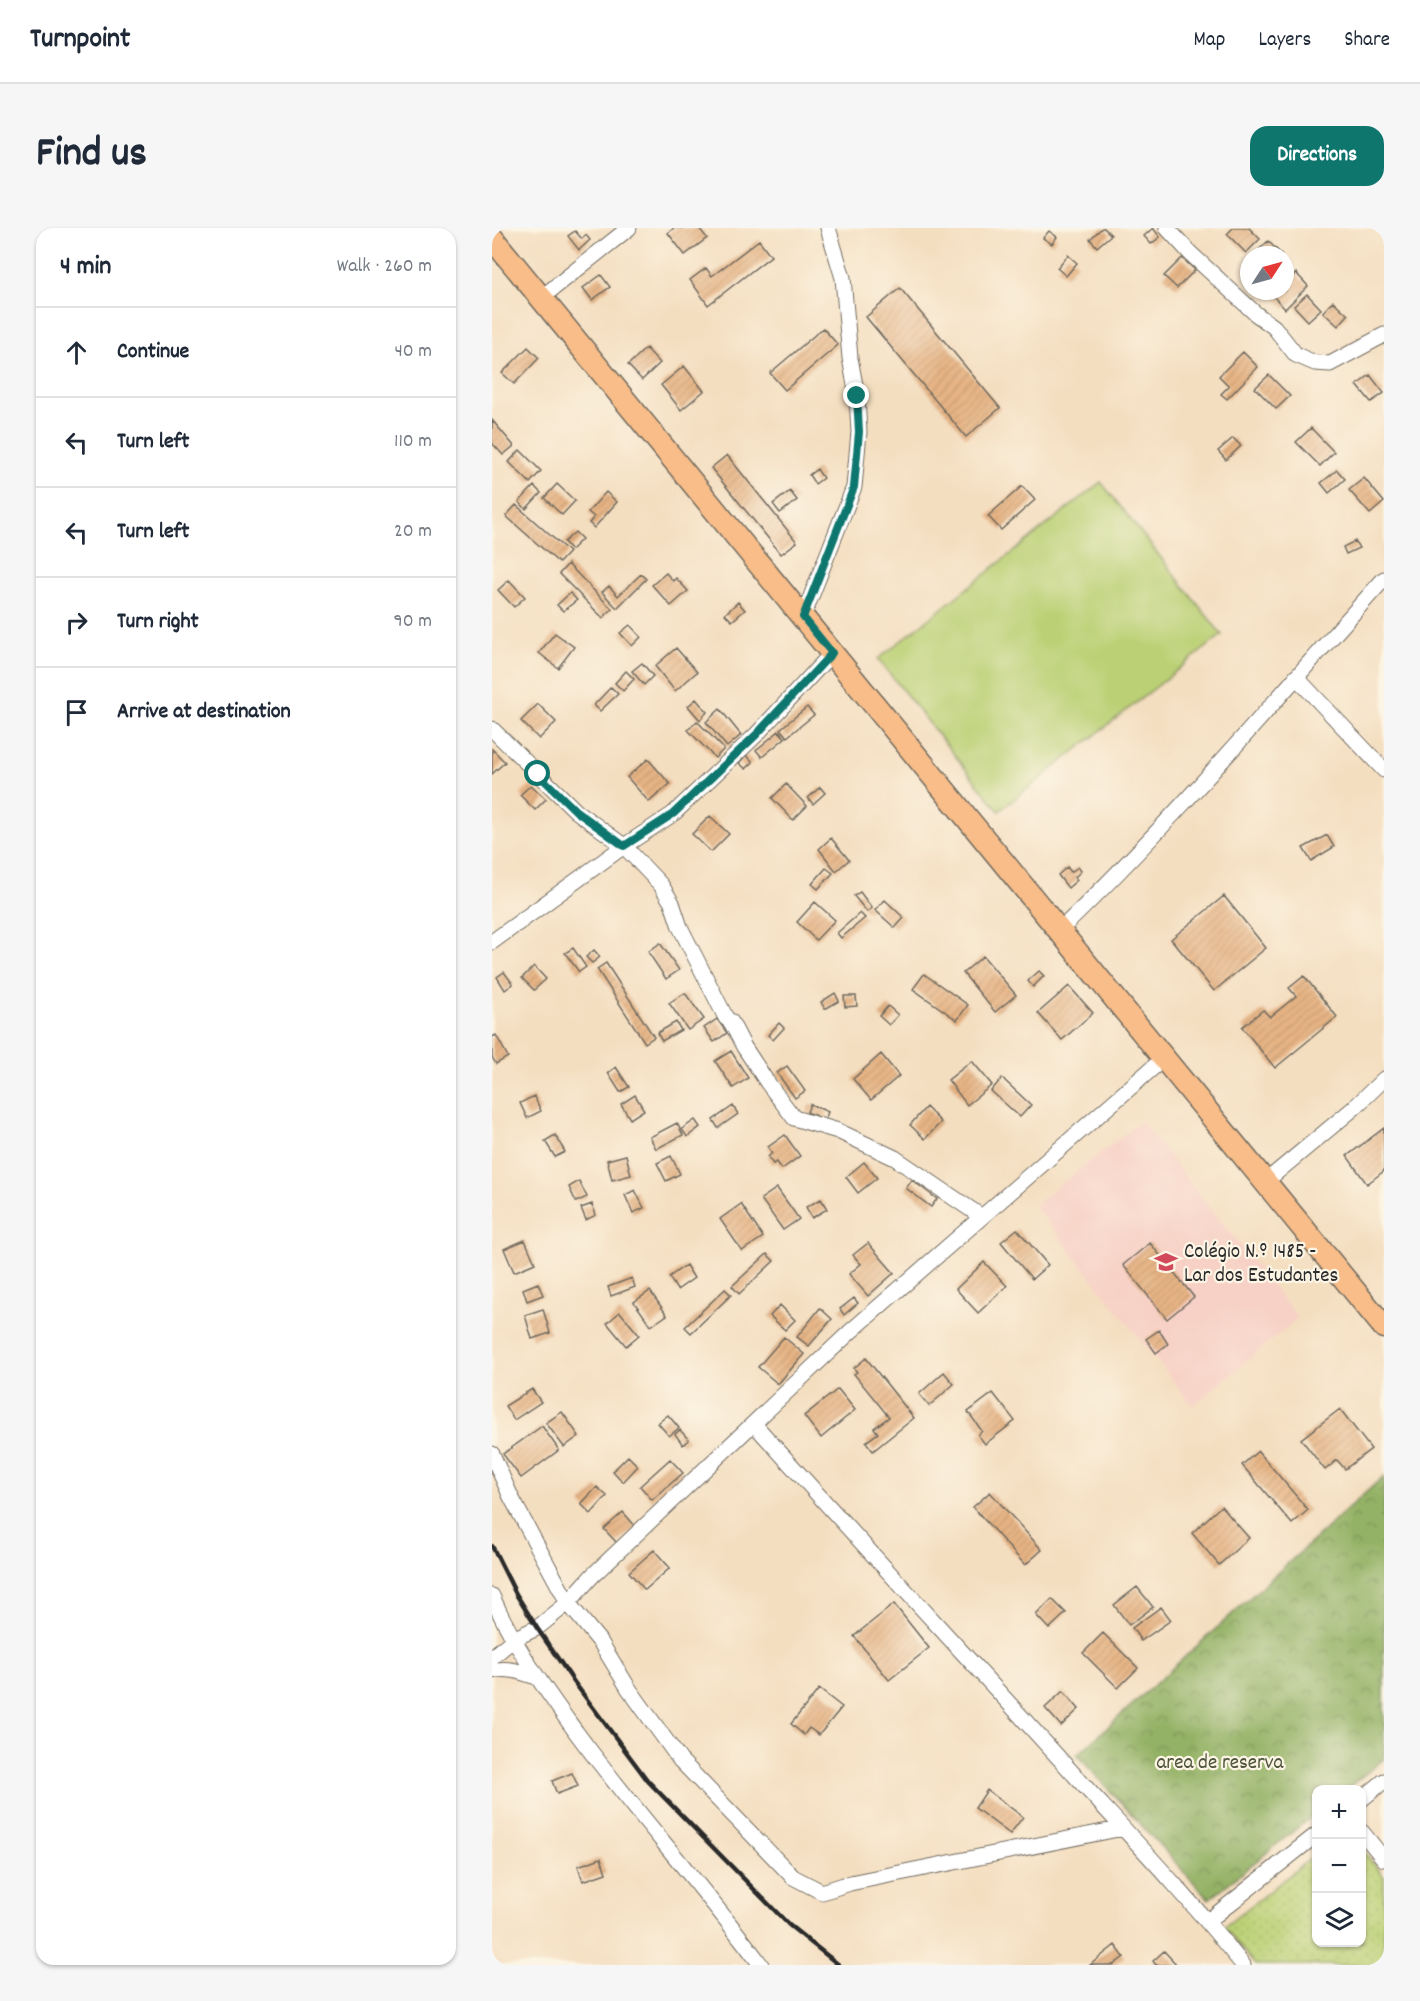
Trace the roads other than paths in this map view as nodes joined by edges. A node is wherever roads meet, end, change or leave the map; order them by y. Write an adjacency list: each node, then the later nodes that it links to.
1 (629, 228): 5 (street)
2 (828, 228): 8 (street)
3 (1167, 228): 6 (street)
4 (492, 238): 5 (main road)
5 (541, 298): 8 (main road)
6 (1384, 335)
7 (1384, 579): 10 (street)
8 (803, 617): 9 (main road)
9 (832, 653): 13 (street); 14 (main road)
10 (1296, 677): 12 (street); 14 (street)
11 (492, 729): 13 (street)
12 (1384, 770)
13 (624, 846): 15 (street); 19 (street)
14 (1059, 930): 16 (main road)
15 (492, 942)
16 (1164, 1058): 18 (main road); 19 (street)
17 (1384, 1079): 18 (street)
18 (1265, 1182): 20 (main road)
19 (982, 1217): 21 (street)
20 (1384, 1327)
21 (753, 1424): 24 (street); 31 (street)
22 (492, 1454): 24 (street)
23 (492, 1596): 25 (street)
24 (568, 1603): 25 (street); 31 (street)
25 (515, 1638): 26 (street); 28 (street)
26 (492, 1657)
27 (492, 1671): 28 (street)
28 (536, 1677): 36 (street)
29 (1384, 1781): 30 (street)
30 (1366, 1796)
31 (1123, 1828): 35 (street)
32 (1366, 1837): 34 (street)
33 (1312, 1839): 35 (street)
34 (1384, 1859)
35 (1208, 1921): 37 (street)
36 (761, 1965)
37 (1243, 1965)

